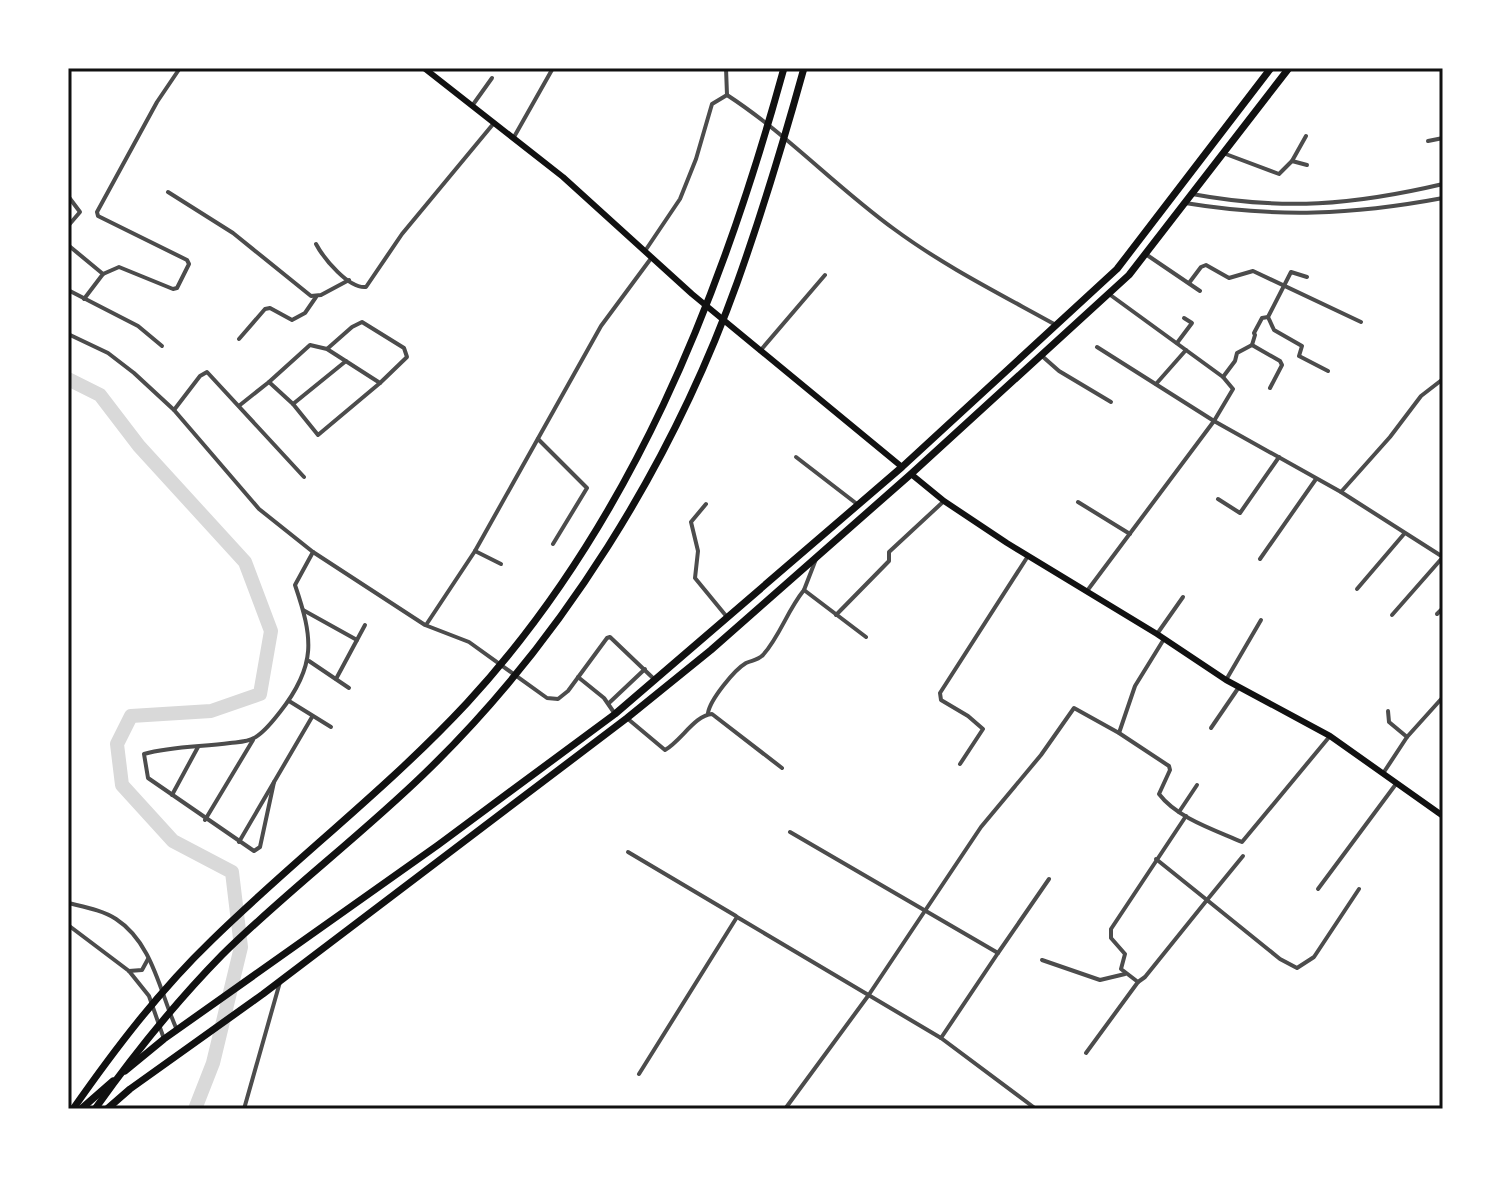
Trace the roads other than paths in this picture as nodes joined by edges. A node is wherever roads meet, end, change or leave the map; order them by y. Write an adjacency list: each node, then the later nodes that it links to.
1 (180, 68): 35 (street)
2 (424, 68): 11 (main road)
3 (553, 68): 16 (street)
4 (726, 68): 10 (street)
5 (784, 68): 175 (highway)
6 (804, 68): 177 (highway)
7 (1271, 68): 12 (highway)
8 (1289, 68): 14 (highway)
9 (492, 78): 11 (street)
10 (727, 95): 33 (street); 49 (street)
11 (472, 106): 13 (main road)
12 (1231, 120): 14 (highway); 49 (highway)
13 (494, 123): 16 (main road); 38 (street)
14 (1242, 129): 19 (highway)
15 (1306, 136): 20 (street)
16 (514, 137): 33 (main road)
17 (1443, 138): 18 (street)
18 (1428, 141)
19 (1223, 153): 20 (street); 24 (highway)
20 (1292, 161): 21 (street)
21 (1307, 165)
22 (1443, 184): 28 (street)
23 (168, 192): 44 (street)
24 (1192, 194): 27 (highway); 28 (street)
25 (68, 196): 30 (street)
26 (1443, 198): 29 (street)
27 (1185, 203): 29 (street); 34 (highway)
28 (1316, 205): 29 (street)
29 (1317, 214)
30 (68, 226)
31 (316, 244): 38 (street)
32 (68, 245): 35 (street)
33 (648, 254): 58 (main road); 73 (street)
34 (1147, 255): 39 (street); 43 (highway)
35 (103, 274): 45 (street)
36 (825, 275): 58 (street)
37 (1307, 277): 40 (street)
38 (349, 280): 44 (street)
39 (1189, 283): 40 (street); 42 (street)
40 (1285, 285): 46 (street); 48 (street)
41 (68, 290): 45 (street)
42 (1200, 291)
43 (1109, 294): 52 (street); 59 (highway)
44 (316, 297): 51 (street)
45 (84, 299): 54 (street)
46 (1268, 317): 53 (street); 61 (street)
47 (1184, 318): 52 (street)
48 (1361, 322)
49 (1056, 325): 76 (highway)
50 (68, 334): 71 (street)
51 (239, 339)
52 (1177, 343): 57 (street)
53 (1252, 345): 62 (street); 67 (street)
54 (162, 346)
55 (1097, 347): 66 (street)
56 (327, 349): 60 (street); 64 (street); 65 (street)
57 (1186, 350): 62 (street); 66 (street)
58 (760, 351): 76 (main road)
59 (1042, 356): 68 (street); 77 (highway)
60 (346, 361): 65 (street); 69 (street)
61 (1328, 371)
62 (1223, 377): 72 (street)
63 (1443, 379): 80 (street)
64 (269, 382): 69 (street); 70 (street)
65 (380, 383): 69 (street)
66 (1156, 384): 72 (street)
67 (1270, 388)
68 (1111, 402)
69 (293, 404)
70 (240, 405): 71 (street); 78 (street)
71 (174, 410): 90 (street)
72 (1214, 421): 75 (street); 86 (street)
73 (538, 439): 88 (street); 89 (street)
74 (796, 457): 85 (street)
75 (1279, 457): 79 (street); 81 (street)
76 (902, 467): 85 (highway)
77 (911, 474): 82 (main road); 91 (highway)
78 (304, 477)
79 (1316, 479): 80 (street); 94 (street)
80 (1341, 492): 87 (street)
81 (1218, 499)
82 (944, 501): 92 (main road); 103 (street)
83 (1078, 502): 86 (street)
84 (706, 504): 105 (street)
85 (857, 504): 105 (highway)
86 (1130, 534): 98 (street)
87 (1404, 534): 93 (street); 96 (street)
88 (553, 544)
89 (475, 551): 95 (street); 108 (street)
90 (313, 552): 101 (street); 108 (street)
91 (818, 556): 97 (street); 114 (highway)
92 (1028, 556): 98 (main road); 138 (street)
93 (1443, 557): 104 (street)
94 (1260, 559)
95 (501, 564)
96 (1357, 589)
97 (804, 590): 103 (street); 127 (street)
98 (1087, 591): 109 (main road)
99 (1183, 597): 109 (street)
100 (1443, 608): 102 (street)
101 (303, 610): 112 (street); 115 (street)
102 (1437, 614)
103 (836, 615): 110 (street)
104 (1392, 615)
105 (727, 617): 113 (highway)
106 (1261, 620): 120 (street)
107 (365, 625): 112 (street)
108 (426, 625): 117 (street)
109 (1157, 634): 111 (main road)
110 (866, 637)
111 (1164, 639): 120 (main road); 133 (street)
112 (357, 640): 118 (street)
113 (702, 640): 114 (highway); 119 (highway)
114 (711, 650): 130 (highway)
115 (309, 661): 118 (street); 124 (street)
116 (645, 669): 117 (street); 119 (street); 125 (street)
117 (578, 677): 125 (street)
118 (336, 679): 122 (street)
119 (655, 680): 128 (highway)
120 (1226, 680): 121 (main road)
121 (1239, 687): 132 (street); 134 (main road)
122 (349, 688)
123 (1443, 697): 135 (street)
124 (289, 701): 129 (street); 136 (street)
125 (608, 703): 128 (street)
126 (1388, 711): 135 (street)
127 (708, 713): 130 (street); 139 (street)
128 (615, 714): 170 (highway)
129 (312, 717): 131 (street); 141 (street)
130 (627, 718): 167 (highway)
131 (331, 727)
132 (1211, 728)
133 (1119, 733): 145 (street); 159 (street)
134 (1330, 736): 140 (main road); 146 (street)
135 (1407, 737): 140 (street)
136 (253, 739): 137 (street); 148 (street)
137 (198, 747): 144 (street); 144 (street)
138 (960, 764)
139 (782, 768)
140 (1384, 772): 142 (main road)
141 (274, 782): 150 (street); 150 (street)
142 (1398, 782): 147 (main road); 155 (street)
143 (1197, 785): 145 (street)
144 (172, 795): 148 (street)
145 (1179, 812): 146 (street)
146 (1186, 816): 153 (street)
147 (1443, 816)
148 (205, 820): 150 (street)
149 (790, 832): 159 (street)
150 (239, 842)
151 (628, 852): 160 (street)
152 (1243, 856): 157 (street)
153 (1156, 859): 157 (street); 166 (street)
154 (1049, 879): 162 (street)
155 (1318, 889)
156 (1359, 889): 157 (street)
157 (1207, 900): 168 (street)
158 (68, 903): 163 (street)
159 (924, 911): 162 (street); 169 (street)
160 (737, 917): 169 (street); 174 (street)
161 (68, 925): 165 (street)
162 (998, 953): 171 (street)
163 (149, 957): 165 (street); 170 (street)
164 (1042, 960): 166 (street)
165 (129, 971): 172 (street)
166 (1125, 974): 168 (street)
167 (281, 980): 178 (highway); 179 (street)
168 (1138, 982): 173 (street)
169 (868, 996): 171 (street); 180 (street)
170 (177, 1030): 172 (highway)
171 (941, 1038): 181 (street)
172 (164, 1039): 176 (highway)
173 (1086, 1053)
174 (639, 1074)
175 (73, 1109)
176 (81, 1109)
177 (95, 1109)
178 (107, 1109)
179 (244, 1109)
180 (785, 1109)
181 (1036, 1109)

